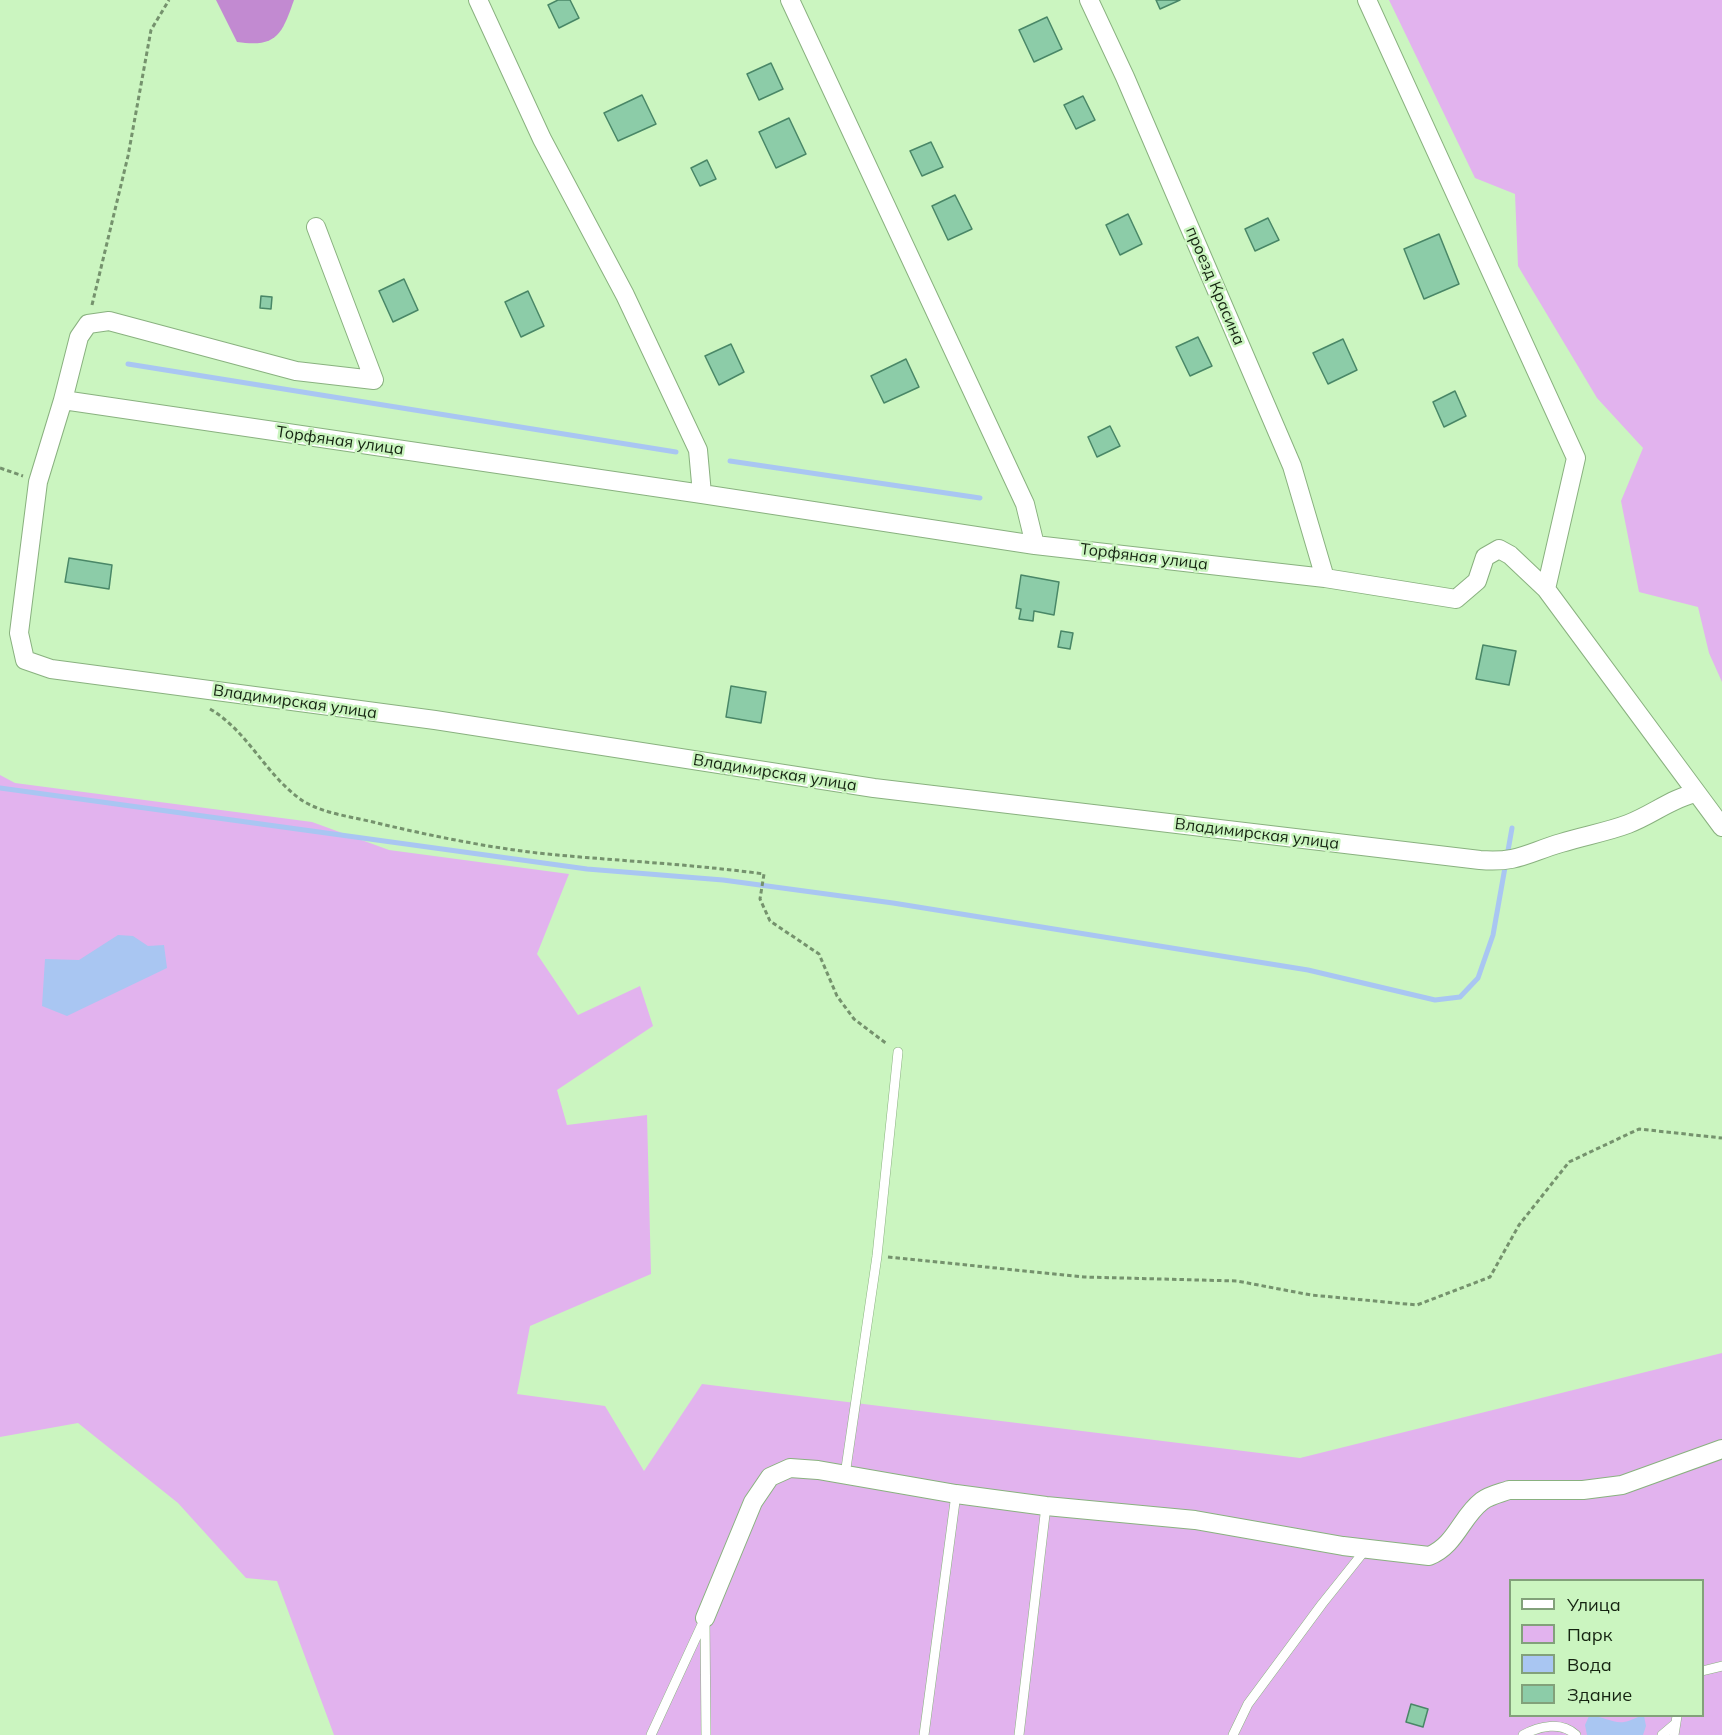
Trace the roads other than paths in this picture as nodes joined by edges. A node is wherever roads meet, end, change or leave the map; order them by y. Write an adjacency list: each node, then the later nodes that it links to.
1 (478, 0): 7 (street)
2 (790, 0): 8 (street)
3 (1089, 0): 9 (street, проезд Красина)
4 (1367, 0): 10 (street)
5 (316, 227): 6 (street)
6 (63, 400): 7 (street, Торфяная улица); 11 (street, Владимирская улица)
7 (702, 494): 8 (street, Торфяная улица)
8 (1035, 545): 9 (street, Торфяная улица)
9 (1325, 578): 10 (street, Торфяная улица)
10 (1546, 589): 11 (street)
11 (1696, 793): 12 (street)
12 (1722, 827)
13 (898, 1052): 15 (lane)
14 (1722, 1449): 18 (street)
15 (845, 1475): 16 (street); 19 (street)
16 (956, 1494): 17 (street); 25 (lane)
17 (1046, 1506): 18 (street); 26 (lane)
18 (1366, 1550): 27 (lane)
19 (705, 1618): 23 (lane); 24 (lane)
20 (1722, 1666): 21 (lane)
21 (1704, 1670)
22 (1676, 1720): 30 (lane); 31 (lane)
23 (651, 1735)
24 (706, 1735)
25 (924, 1735)
26 (1019, 1735)
27 (1233, 1735)
28 (1522, 1735): 29 (lane)
29 (1576, 1735)
30 (1662, 1735)
31 (1674, 1735)

